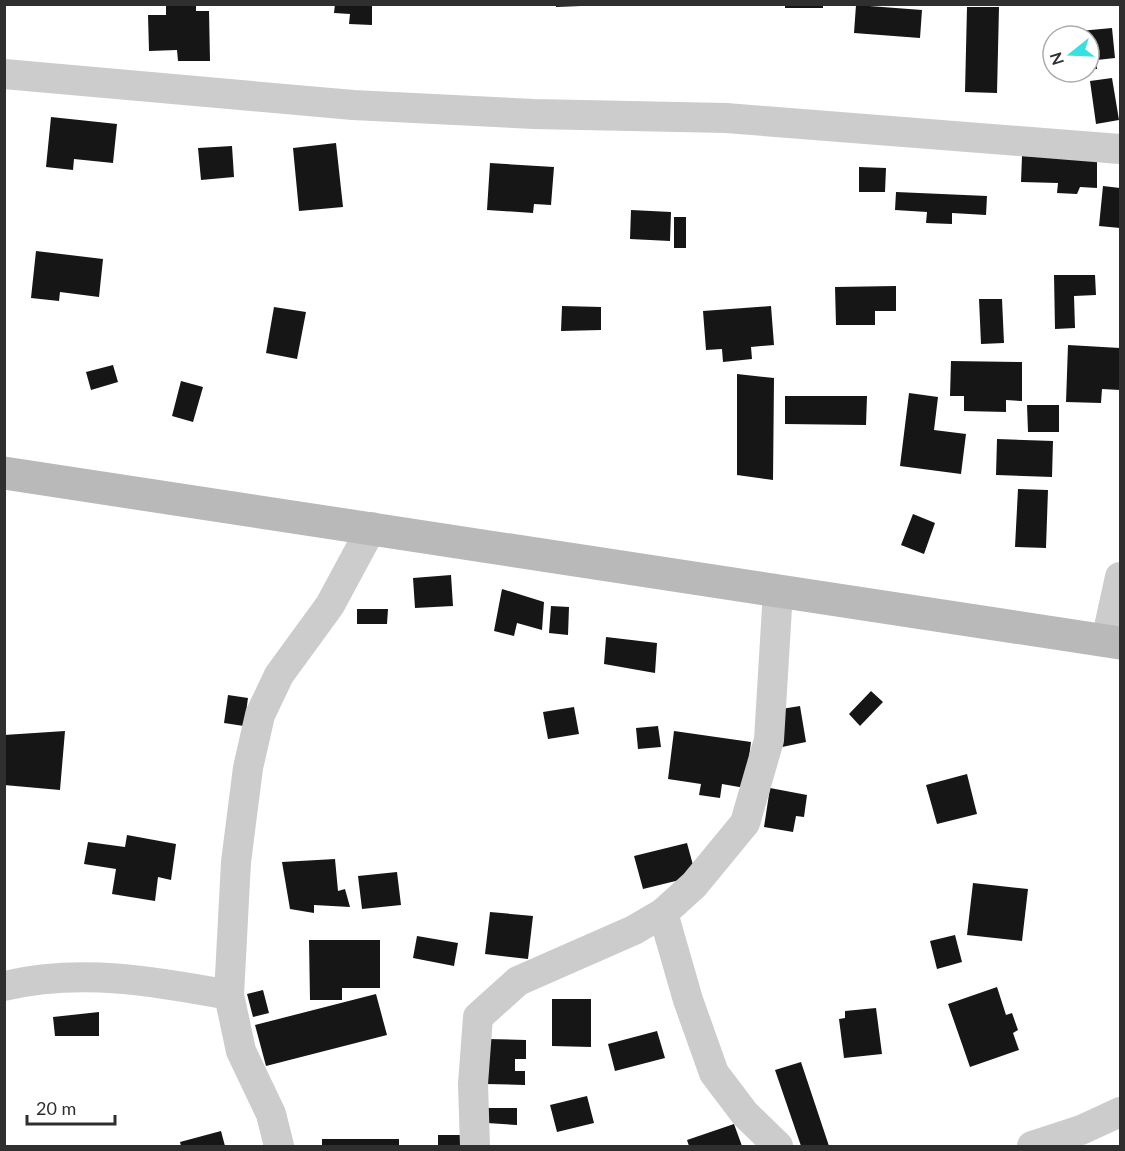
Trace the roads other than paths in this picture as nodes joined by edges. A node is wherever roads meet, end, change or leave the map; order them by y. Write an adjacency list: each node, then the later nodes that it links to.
1 (4, 74): 2 (street)
2 (1120, 149)
3 (4, 473): 4 (main road)
4 (372, 527): 6 (main road); 10 (street)
5 (1120, 578): 7 (street)
6 (778, 591): 7 (main road); 8 (street)
7 (1113, 642)
8 (663, 913): 13 (street); 14 (street)
9 (4, 986): 10 (street)
10 (229, 995): 12 (street)
11 (1120, 1112): 15 (street)
12 (279, 1146)
13 (475, 1146)
14 (777, 1146)
15 (1032, 1146)

